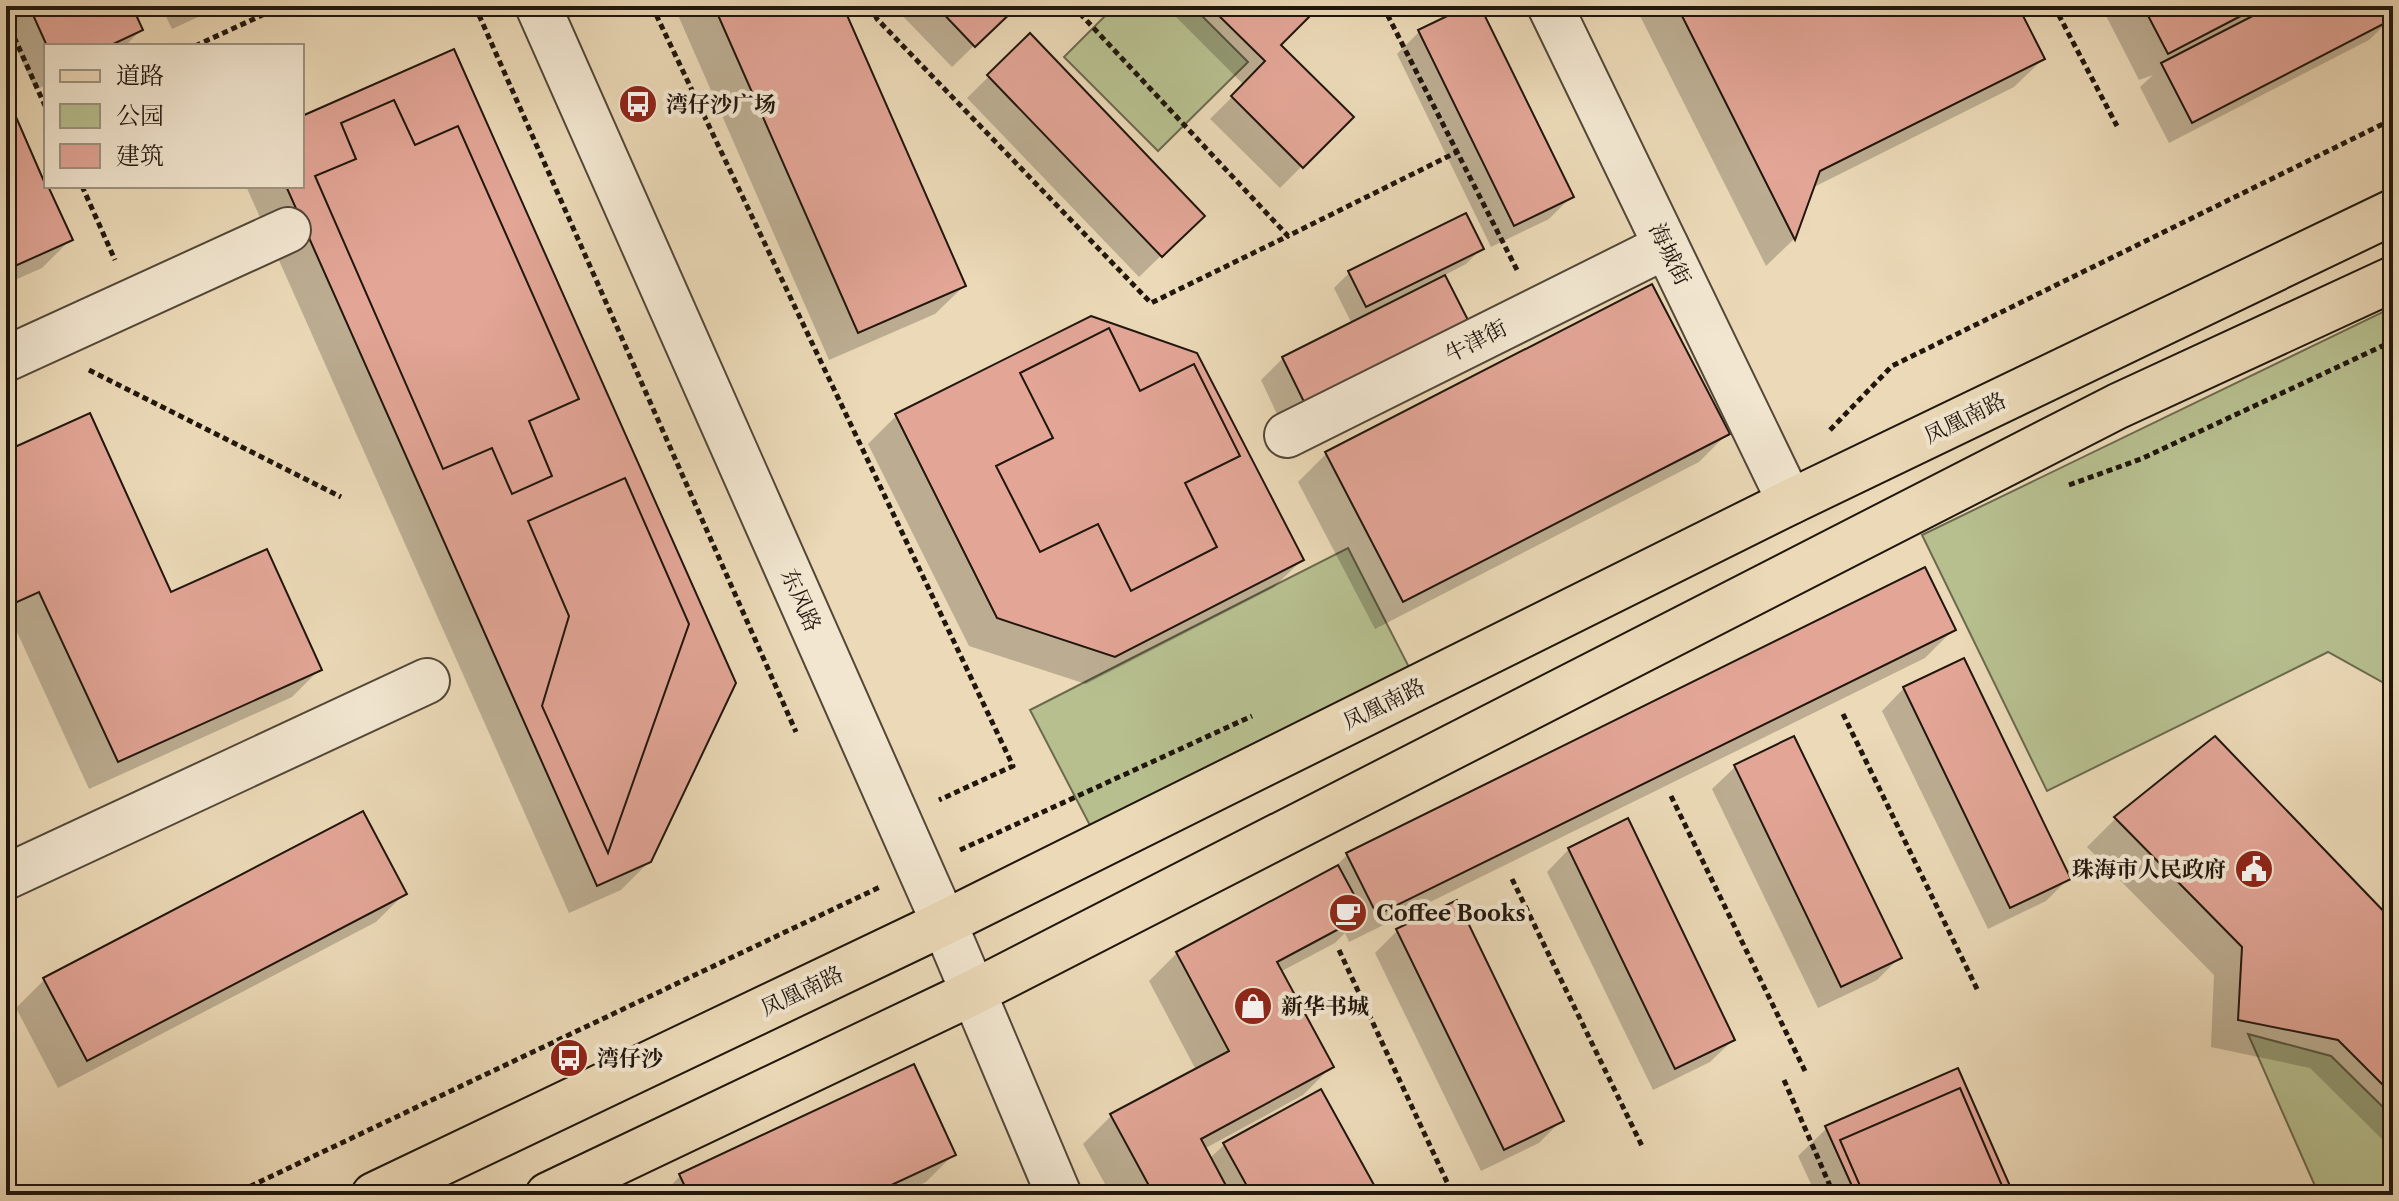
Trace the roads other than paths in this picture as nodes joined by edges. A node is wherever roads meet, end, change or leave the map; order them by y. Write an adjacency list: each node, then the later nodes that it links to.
1 (538, 6): 12 (street, 东风路)
2 (1550, 6): 5 (street, 海城街)
3 (2393, 212): 9 (main road, 凤凰南路)
4 (288, 230): 7 (street)
5 (1666, 246): 8 (street, 牛津街); 9 (street, 海城街)
6 (2393, 279): 13 (main road)
7 (22, 352)
8 (1287, 435)
9 (1781, 484): 12 (main road, 凤凰南路)
10 (427, 681): 11 (street)
11 (6, 877)
12 (944, 923): 13 (street, 东风路); 14 (main road, 凤凰南路)
13 (972, 993): 15 (main road); 16 (street, 东风路)
14 (374, 1195)
15 (548, 1195)
16 (1059, 1195)

